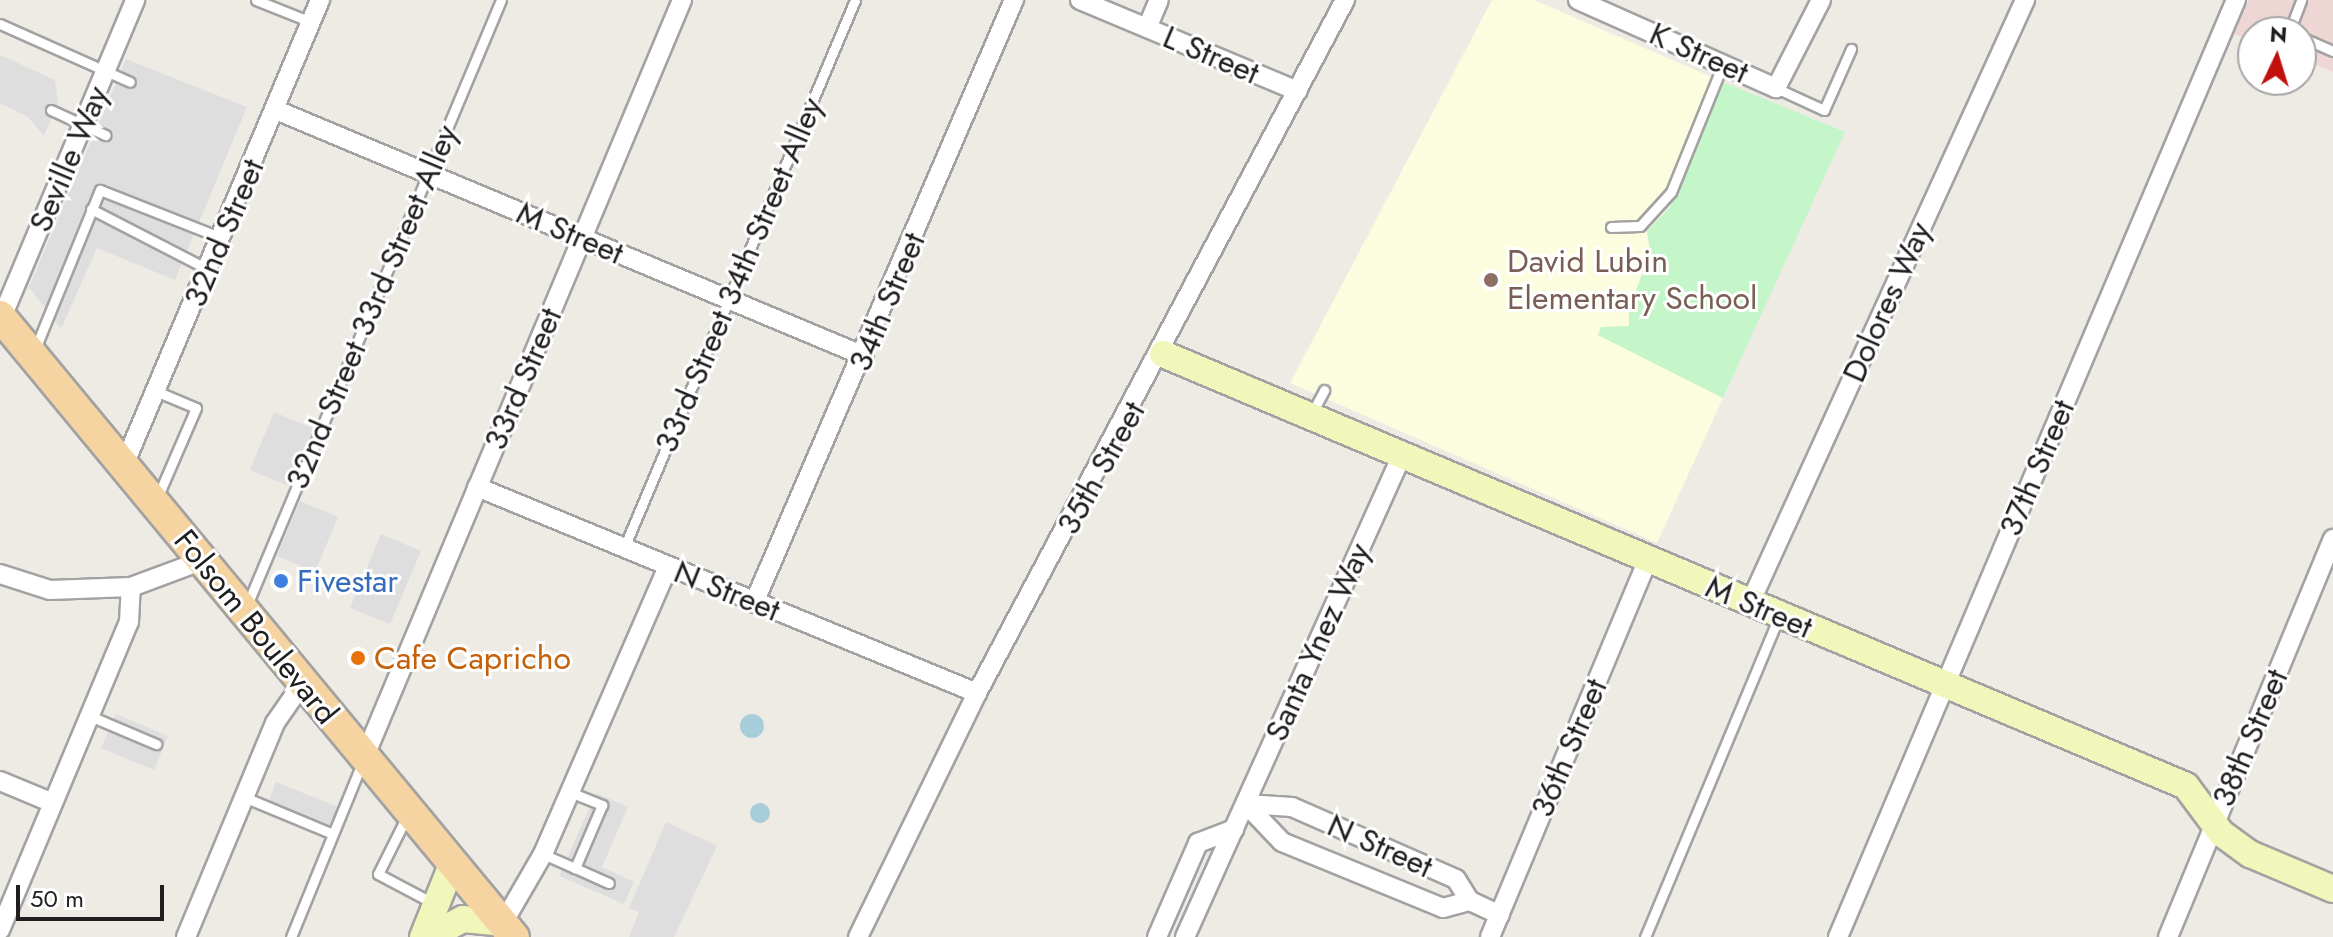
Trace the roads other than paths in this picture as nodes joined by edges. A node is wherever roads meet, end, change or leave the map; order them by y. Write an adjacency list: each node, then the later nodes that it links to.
1 (135, 0): 21 (street, Seville Way)
2 (256, 0): 16 (lane)
3 (320, 0): 16 (street, 32nd Street)
4 (501, 0): 29 (lane, 32nd Street 33rd Street Alley)
5 (682, 0): 33 (street, 33rd Street)
6 (855, 0): 35 (lane, 33rd Street 34th Street Alley)
7 (1014, 0): 38 (street, 34th Street)
8 (1080, 0): 18 (street, L Street)
9 (1159, 0): 18 (street)
10 (1345, 0): 24 (street, 35th Street)
11 (1578, 0): 15 (street, K Street)
12 (1821, 0): 23 (street)
13 (2025, 0): 55 (street, Dolores Way)
14 (2236, 0): 59 (street, 37th Street)
15 (1600, 4): 20 (street, K Street)
16 (311, 22): 26 (street, 32nd Street)
17 (0, 24): 21 (lane)
18 (1147, 28): 24 (street, L Street)
19 (1851, 49): 23 (lane)
20 (1723, 64): 23 (street, K Street); 31 (lane)
21 (106, 72): 22 (lane); 27 (street, Seville Way)
22 (130, 82)
23 (1776, 88)
24 (1298, 91): 37 (street, 35th Street)
25 (51, 110): 27 (lane)
26 (276, 110): 29 (street, M Street); 32 (street, 32nd Street)
27 (84, 124): 28 (lane); 36 (street, Seville Way)
28 (105, 135)
29 (428, 175): 33 (street, M Street); 56 (lane, 32nd Street 33rd Street Alley)
30 (91, 209): 32 (lane); 34 (lane); 39 (lane)
31 (1611, 227)
32 (222, 238): 34 (street, 32nd Street)
33 (582, 238): 35 (street, M Street); 45 (street, 33rd Street)
34 (209, 269): 41 (street, 32nd Street)
35 (729, 300): 38 (street, M Street); 48 (lane, 33rd Street 34th Street Alley)
36 (1, 316): 39 (main road, Folsom Boulevard)
37 (1163, 354): 42 (street, M Street); 60 (street, 35th Street)
38 (864, 356): 54 (street, 34th Street)
39 (32, 357): 44 (main road, Folsom Boulevard)
40 (1324, 390): 42 (lane)
41 (158, 392): 44 (street, 32nd Street); 46 (lane)
42 (1311, 416): 43 (street, M Street)
43 (1402, 455): 49 (street, M Street); 68 (street, Santa Ynez Way)
44 (124, 465): 46 (main road, Folsom Boulevard)
45 (477, 487): 48 (street, N Street); 63 (street, 33rd Street)
46 (155, 503): 50 (main road, Folsom Boulevard)
47 (2333, 539): 70 (street, 38th Street)
48 (623, 551): 51 (street, N Street)
49 (1648, 560): 55 (street, M Street); 80 (street, 36th Street)
50 (201, 561): 53 (street); 56 (main road, Folsom Boulevard)
51 (668, 566): 54 (street, N Street); 65 (street)
52 (0, 574): 53 (street)
53 (131, 587): 61 (street)
54 (754, 603): 60 (street, N Street)
55 (1750, 603): 57 (street, M Street)
56 (243, 614): 58 (main road, Folsom Boulevard)
57 (1779, 616): 59 (street, M Street); 90 (lane)
58 (302, 684): 63 (main road, Folsom Boulevard); 66 (street)
59 (1944, 686): 70 (street, M Street); 91 (street, 37th Street)
60 (977, 693): 86 (street, 35th Street)
61 (90, 716): 62 (lane); 67 (street)
62 (156, 744)
63 (364, 758): 69 (main road, Folsom Boulevard); 72 (lane)
64 (0, 781): 67 (street)
65 (570, 792): 73 (street); 75 (lane)
66 (244, 797): 72 (lane); 83 (street)
67 (53, 803): 81 (street)
68 (1246, 804): 71 (street, Santa Ynez Way); 78 (street, N Street); 78 (street)
69 (409, 811): 74 (main road, Folsom Boulevard); 79 (lane)
70 (2215, 823): 77 (street, M Street); 92 (street, 38th Street)
71 (1234, 829): 87 (street); 88 (street, Santa Ynez Way)
72 (333, 834): 84 (lane)
73 (543, 854): 75 (lane); 82 (street)
74 (452, 865): 79 (street); 82 (main road, Folsom Boulevard)
75 (575, 868): 76 (lane)
76 (609, 883)
77 (2333, 889)
78 (1470, 901): 80 (street, N Street)
79 (436, 905): 85 (street)
80 (1500, 915): 89 (street, 36th Street)
81 (0, 930)
82 (508, 930): 85 (street)
83 (186, 937)
84 (291, 937)
85 (426, 937)
86 (858, 937)
87 (1157, 937)
88 (1185, 937)
89 (1490, 937)
90 (1645, 937)
91 (1838, 937)
92 (2168, 937)

